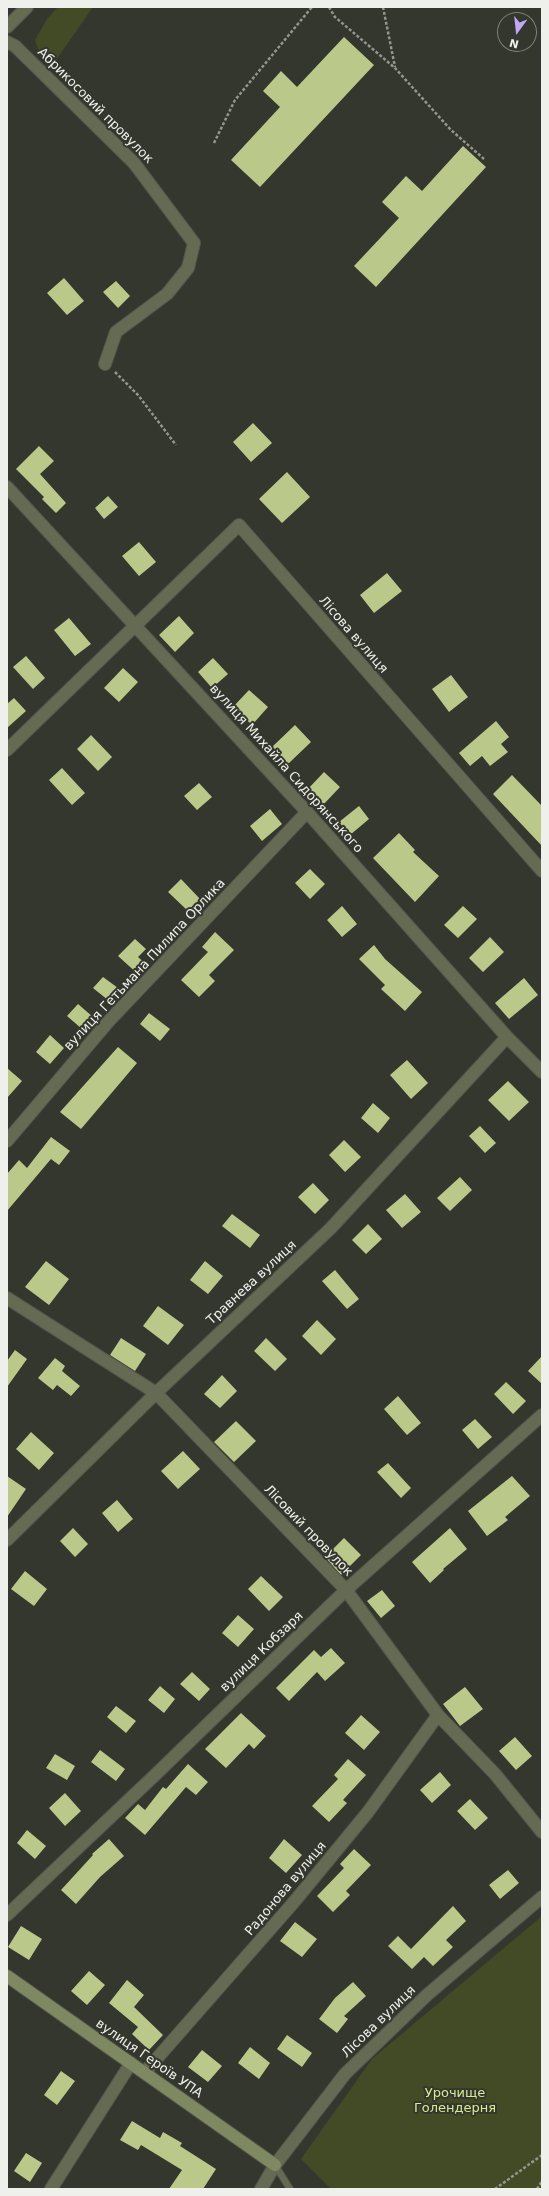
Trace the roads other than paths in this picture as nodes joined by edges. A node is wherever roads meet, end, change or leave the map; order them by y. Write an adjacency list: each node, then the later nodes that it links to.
1 (27, 7): 2 (street)
2 (7, 27)
3 (7, 42): 4 (street, Абрикосовий провулок)
4 (106, 364)
5 (7, 487): 6 (street, вулиця Михайла Сидорянського)
6 (134, 625): 7 (street); 8 (street, вулиця Михайла Сидорянського); 9 (street, Лісова вулиця)
7 (7, 750)
8 (307, 812): 10 (street, вулиця Михайла Сидорянського); 12 (street, вулиця Гетьмана Пилипа Орлика)
9 (542, 871)
10 (507, 1037): 11 (street, вулиця Михайла Сидорянського); 14 (street, Травнева вулиця)
11 (542, 1072)
12 (7, 1141)
13 (7, 1298): 14 (street, Лісовий провулок)
14 (156, 1393): 16 (street, Травнева вулиця); 17 (street, Лісовий провулок)
15 (542, 1415): 17 (street, вулиця Кобзаря)
16 (7, 1540)
17 (346, 1590): 18 (street, Лісовий провулок); 21 (street, вулиця Кобзаря)
18 (438, 1715): 19 (street, Лісовий провулок); 24 (street, Радонова вулиця)
19 (542, 1832)
20 (542, 1897): 25 (street, Лісова вулиця)
21 (7, 1915)
22 (7, 1976): 23 (street, вулиця Героїв УПА)
23 (131, 2063): 24 (street, вулиця Героїв УПА); 26 (street)
24 (145, 2072): 25 (street, вулиця Героїв УПА)
25 (276, 2165): 27 (street, Лісова вулиця); 28 (lane)
26 (51, 2189)
27 (261, 2189)
28 (290, 2189)

